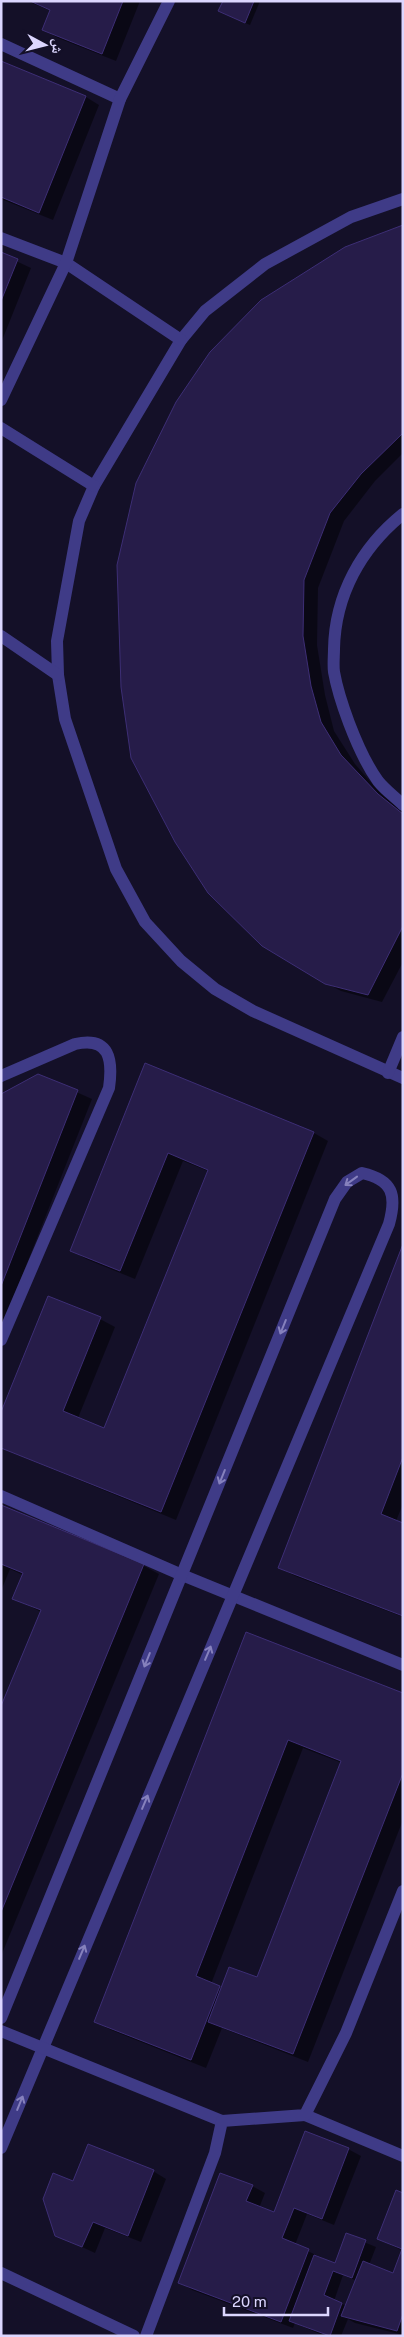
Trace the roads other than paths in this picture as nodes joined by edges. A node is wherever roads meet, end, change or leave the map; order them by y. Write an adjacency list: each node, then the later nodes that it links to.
1 (168, 1): 3 (street)
2 (1, 44): 3 (street)
3 (120, 99): 6 (street)
4 (403, 199): 7 (street)
5 (1, 238): 6 (street)
6 (66, 263): 7 (street); 8 (street)
7 (181, 340): 10 (street)
8 (1, 400)
9 (1, 428): 10 (street)
10 (94, 486): 13 (street)
11 (403, 514): 14 (street)
12 (1, 636): 13 (street)
13 (58, 674): 16 (street)
14 (403, 805)
15 (403, 1037): 16 (street)
16 (388, 1073): 18 (street)
17 (1, 1076): 19 (street)
18 (403, 1078)
19 (1, 1340)
20 (1, 1496): 21 (street)
21 (182, 1575): 22 (street); 22 (street, one-way to 21); 25 (street, one-way to 25)
22 (232, 1594): 23 (street); 27 (street, one-way to 22)
23 (403, 1665)
24 (403, 1891): 28 (street)
25 (1, 2018)
26 (1, 2031): 27 (street)
27 (42, 2049): 29 (street); 30 (street, one-way to 27)
28 (305, 2115): 29 (street); 31 (street)
29 (222, 2121): 34 (street)
30 (1, 2148)
31 (403, 2156)
32 (1, 2273): 33 (street)
33 (134, 2336)
34 (146, 2336)

